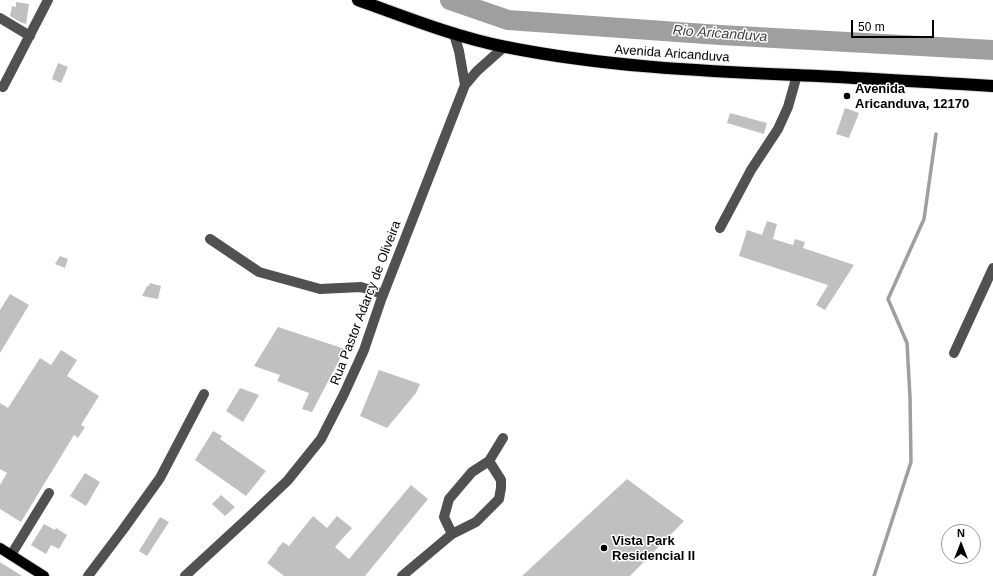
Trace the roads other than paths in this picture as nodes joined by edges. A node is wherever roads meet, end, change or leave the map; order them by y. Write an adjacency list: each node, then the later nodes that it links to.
1 (48, 0): 5 (street)
2 (358, 0): 4 (highway, Avenida Aricanduva)
3 (0, 18): 5 (street)
4 (454, 34): 6 (highway, Avenida Aricanduva); 8 (street)
5 (30, 36): 10 (street)
6 (504, 47): 7 (highway, Avenida Aricanduva); 8 (street, Rua Pastor Adarcy de Oliveira)
7 (797, 75): 9 (highway, Avenida Aricanduva); 11 (street)
8 (465, 85): 14 (street, Rua Pastor Adarcy de Oliveira)
9 (993, 86)
10 (3, 87)
11 (720, 228)
12 (210, 239): 14 (street)
13 (993, 268): 15 (street)
14 (383, 294): 25 (street, Rua Pastor Adarcy de Oliveira)
15 (954, 353)
16 (204, 394): 24 (street)
17 (503, 438): 18 (street)
18 (489, 461): 20 (street); 20 (street)
19 (49, 493): 22 (street)
20 (452, 534): 26 (street)
21 (0, 548): 22 (main road)
22 (11, 555): 23 (main road)
23 (44, 576)
24 (88, 576)
25 (185, 576)
26 (402, 576)

